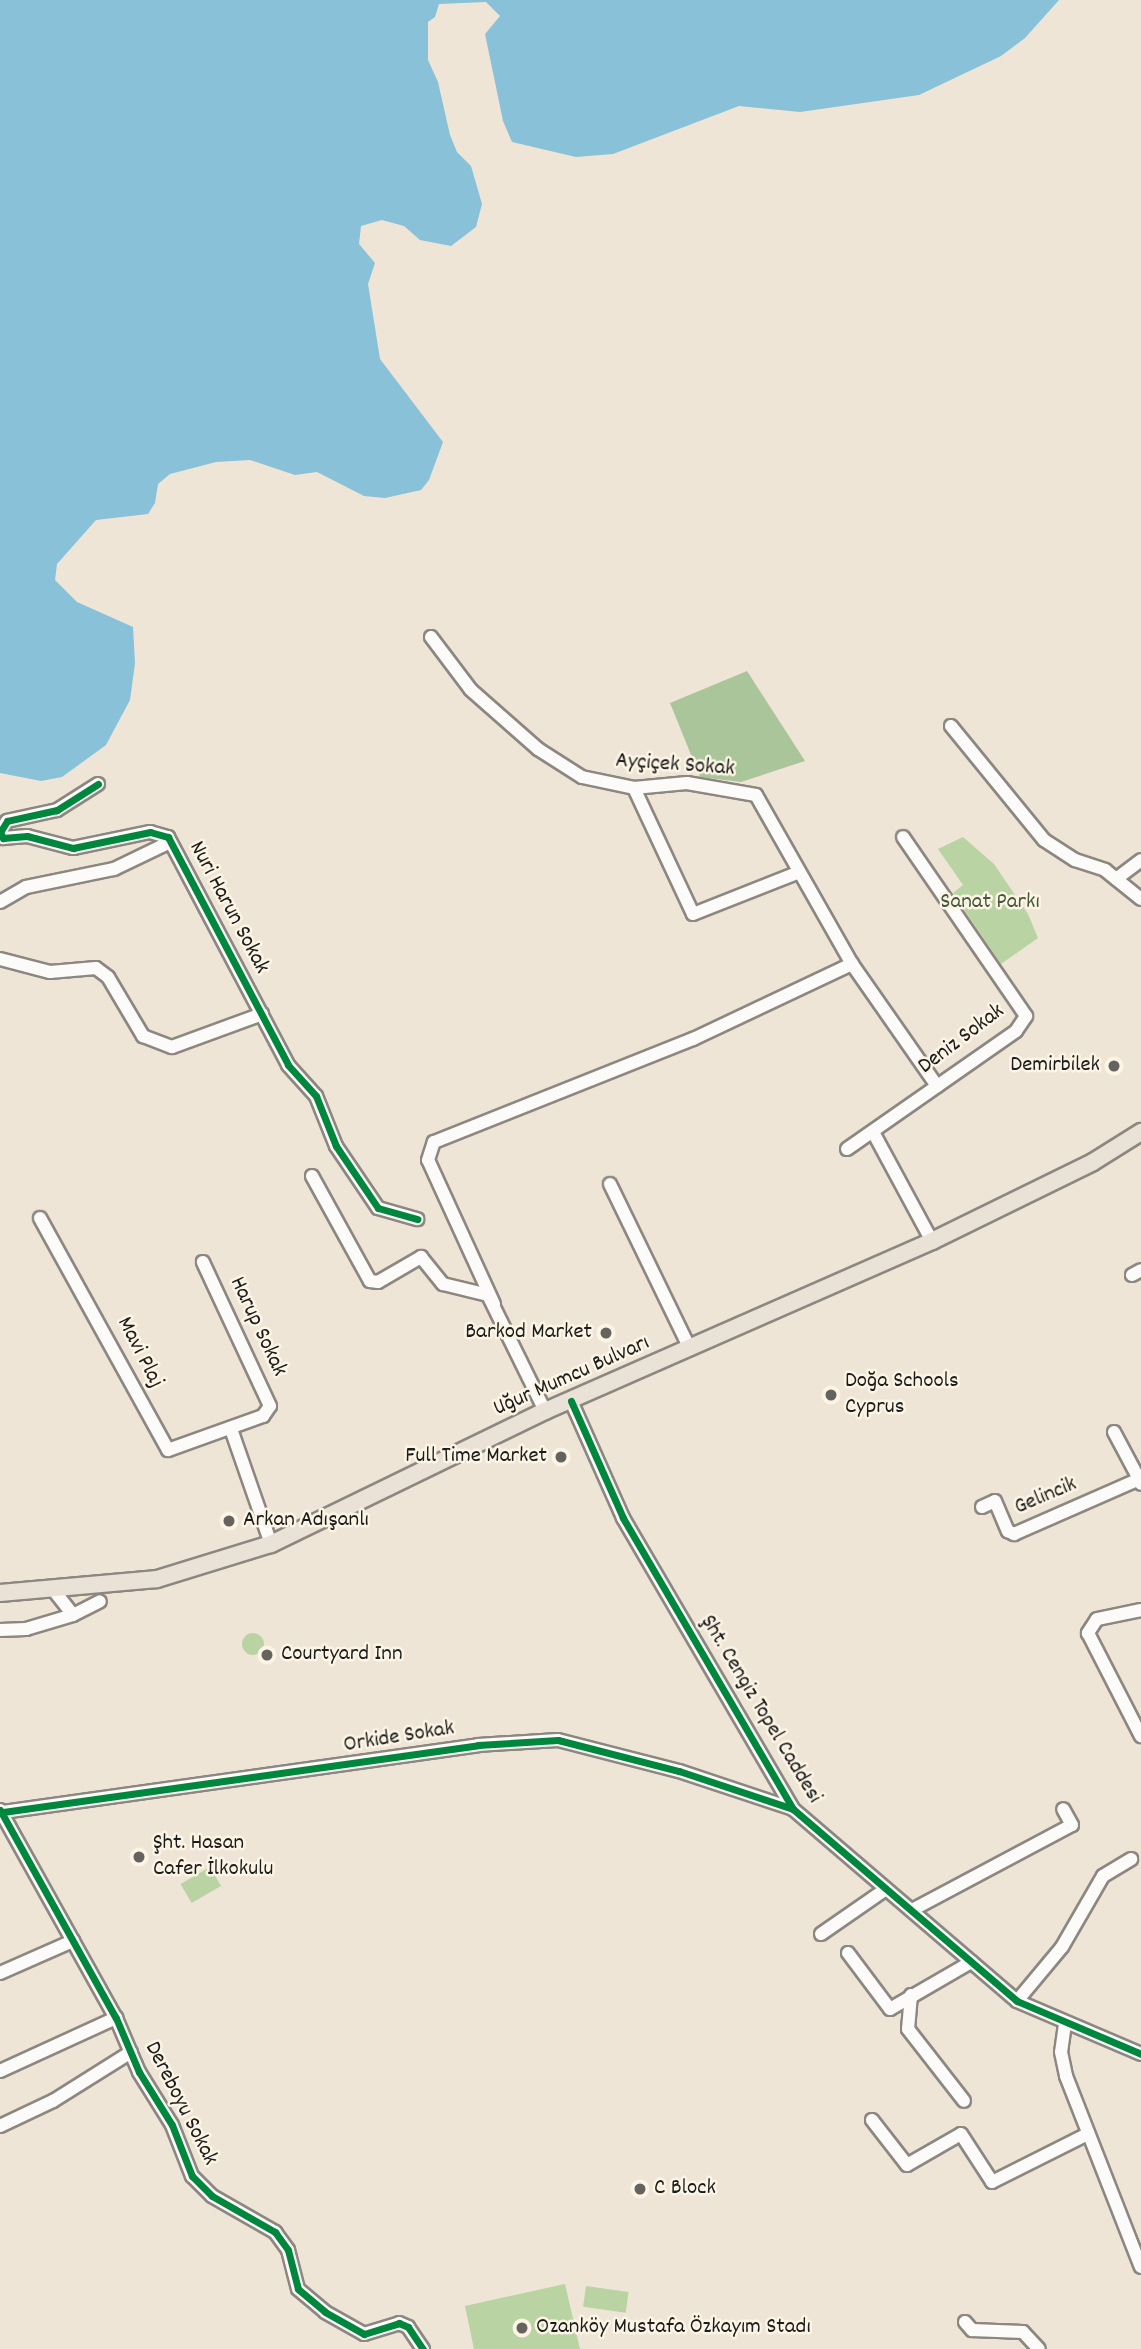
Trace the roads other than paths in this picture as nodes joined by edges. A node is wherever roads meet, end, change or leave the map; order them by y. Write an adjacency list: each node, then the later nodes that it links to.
1 (431, 637): 4 (street, Ayçiçek Sokak)
2 (951, 726): 9 (street)
3 (98, 784): 6 (street, Nuri Harun Sokak)
4 (634, 788): 8 (street, Ayçiçek Sokak); 8 (street)
5 (903, 837): 15 (street, Deniz Sokak)
6 (170, 842): 11 (street, Nuri Harun Sokak); 14 (street, Nuri Harun Sokak)
7 (1141, 860): 9 (street)
8 (797, 873): 13 (street, Ayçiçek Sokak)
9 (1116, 879): 10 (street)
10 (1141, 899)
11 (0, 902)
12 (0, 959): 14 (street)
13 (852, 964): 15 (street, Ayçiçek Sokak); 25 (street)
14 (262, 1014): 22 (street, Nuri Harun Sokak)
15 (937, 1086): 16 (street, Deniz Sokak)
16 (873, 1132): 18 (street, Deniz Sokak); 23 (street)
17 (1141, 1132): 23 (main road, Uğur Mumcu Bulvarı)
18 (847, 1149)
19 (312, 1176): 25 (street)
20 (610, 1184): 26 (street)
21 (40, 1218): 29 (street, Mavi Plaj)
22 (417, 1219)
23 (932, 1241): 26 (main road, Uğur Mumcu Bulvarı)
24 (203, 1262): 29 (street, Harup Sokak)
25 (494, 1304): 28 (street)
26 (690, 1349): 27 (main road, Uğur Mumcu Bulvarı)
27 (571, 1401): 28 (main road, Uğur Mumcu Bulvarı); 41 (street, Şht. Cengiz Topel Caddesi)
28 (544, 1411): 33 (main road, Uğur Mumcu Bulvarı)
29 (231, 1429): 33 (street)
30 (1114, 1432): 31 (street)
31 (1140, 1482): 32 (street, Gelincik)
32 (982, 1507)
33 (271, 1544): 34 (main road, Uğur Mumcu Bulvarı)
34 (52, 1588): 35 (main road, Uğur Mumcu Bulvarı); 38 (street)
35 (0, 1593)
36 (100, 1601): 38 (street)
37 (1141, 1609): 40 (street)
38 (73, 1615): 39 (street)
39 (0, 1630)
40 (1141, 1736)
41 (793, 1809): 43 (street, Orkide Sokak); 45 (street, Şht. Cengiz Topel Caddesi)
42 (1063, 1809): 46 (street)
43 (1, 1811): 48 (street, Dereboyu Sokak)
44 (1131, 1858): 53 (street)
45 (886, 1889): 46 (street, Şht. Cengiz Topel Caddesi); 47 (street)
46 (912, 1910): 50 (street, Şht. Cengiz Topel Caddesi)
47 (821, 1934)
48 (74, 1941): 51 (street); 54 (street, Dereboyu Sokak)
49 (848, 1953): 52 (street)
50 (971, 1962): 52 (street); 53 (street, Şht. Cengiz Topel Caddesi)
51 (0, 1973)
52 (911, 1995): 59 (street)
53 (1017, 2001): 55 (street, Şht. Cengiz Topel Caddesi)
54 (117, 2018): 56 (street, Dereboyu Sokak); 58 (street)
55 (1065, 2024): 57 (street, Şht. Cengiz Topel Caddesi); 62 (street)
56 (131, 2052): 61 (street); 65 (street, Dereboyu Sokak)
57 (1141, 2054)
58 (0, 2071)
59 (964, 2101)
60 (872, 2120): 62 (street)
61 (0, 2126)
62 (1086, 2136): 63 (street)
63 (1141, 2267)
64 (965, 2322): 66 (street)
65 (424, 2349)
66 (1039, 2349)

